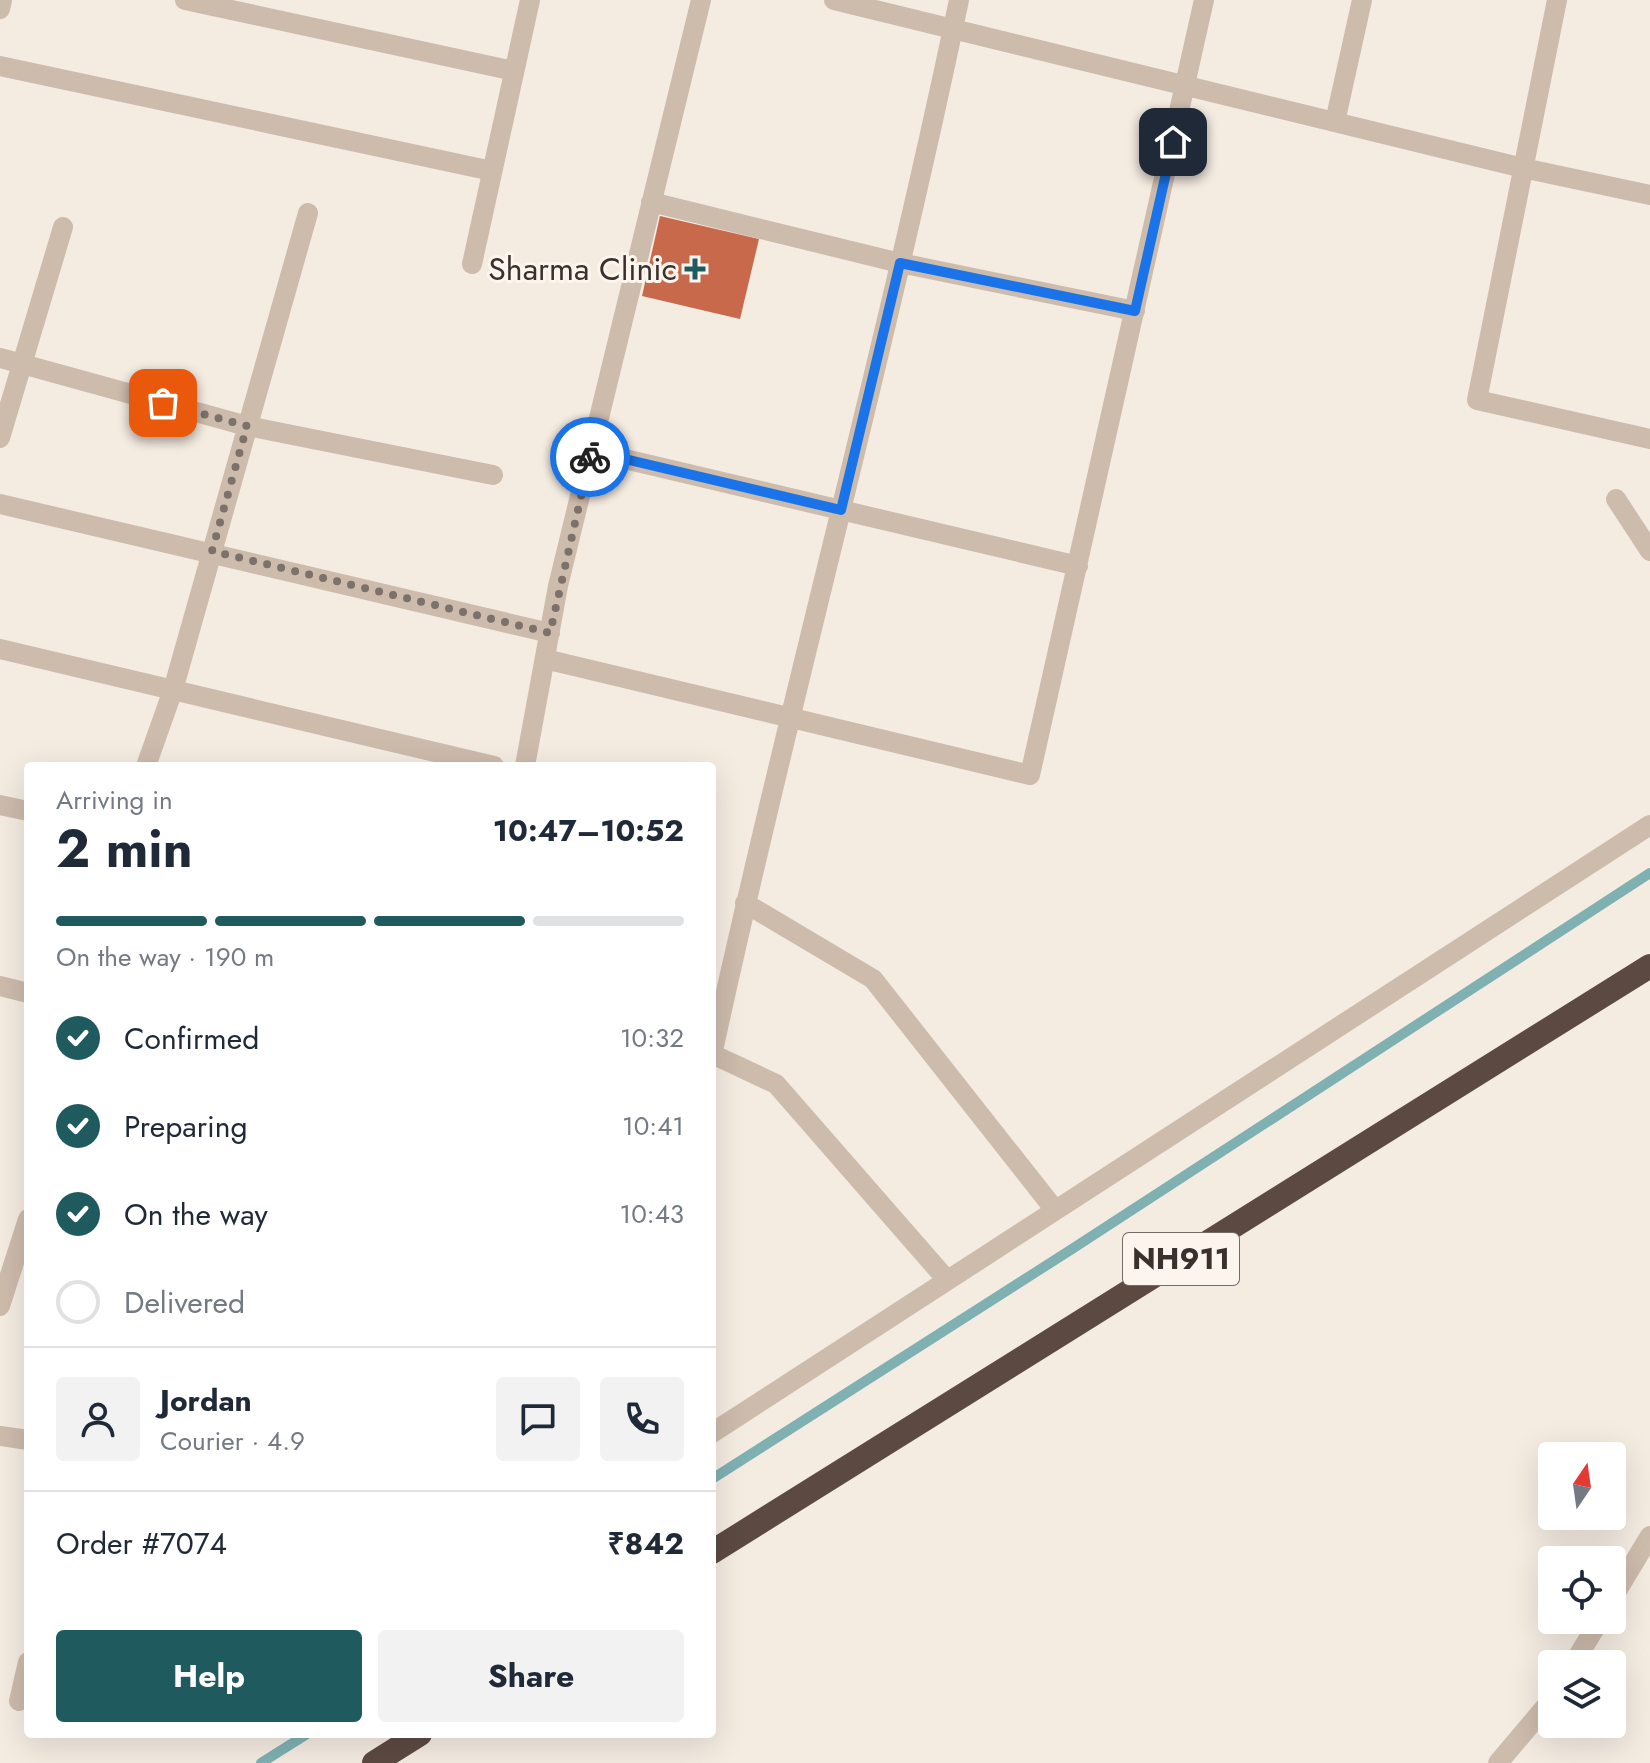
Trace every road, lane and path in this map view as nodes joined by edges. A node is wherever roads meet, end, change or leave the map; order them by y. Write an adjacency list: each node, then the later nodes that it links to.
1 (2, 0): 10 (street)
2 (185, 0): 13 (street)
3 (530, 0): 13 (street)
4 (701, 0): 19 (street)
5 (834, 0): 11 (street)
6 (959, 0): 11 (street)
7 (1204, 0): 14 (street)
8 (1362, 0): 15 (street)
9 (1557, 0): 16 (street)
10 (0, 9)
11 (953, 29): 14 (street); 22 (street)
12 (0, 66): 17 (street)
13 (514, 71): 17 (street)
14 (1185, 85): 15 (street); 24 (street)
15 (1335, 122): 16 (street)
16 (1523, 168): 18 (street); 29 (street)
17 (492, 171): 23 (street)
18 (1650, 195)
19 (651, 202): 22 (street); 30 (street)
20 (308, 213): 27 (street)
21 (63, 227): 26 (street)
22 (900, 263): 24 (street); 34 (street)
23 (472, 264)
24 (1135, 311): 37 (street)
25 (0, 358): 26 (street)
26 (24, 365): 27 (street); 28 (street)
27 (247, 426): 31 (street); 35 (street)
28 (0, 438)
29 (1650, 439)
30 (591, 451): 34 (street); 38 (street)
31 (493, 475)
32 (1616, 499): 36 (street)
33 (0, 504): 35 (street)
34 (841, 510): 37 (street); 42 (street)
35 (212, 551): 38 (street); 41 (street)
36 (1650, 551)
37 (1078, 566): 42 (street)
38 (550, 633): 40 (street)
39 (0, 649): 41 (street)
40 (545, 659): 42 (street); 45 (street)
41 (173, 690): 43 (street); 44 (street)
42 (791, 716): 49 (street)
43 (147, 762)
44 (477, 762)
45 (526, 762)
46 (0, 805): 47 (street)
47 (24, 810)
48 (1650, 825): 55 (street)
49 (745, 903): 53 (street); 55 (street)
50 (1650, 966): 63 (highway, NH911)
51 (0, 986): 52 (street)
52 (24, 992)
53 (718, 1003)
54 (716, 1056): 57 (street)
55 (1055, 1210): 57 (street)
56 (23, 1252): 58 (street)
57 (947, 1280): 59 (street)
58 (0, 1306)
59 (716, 1430)
60 (0, 1436): 61 (street)
61 (24, 1439)
62 (1650, 1536): 64 (street)
63 (716, 1550)
64 (1626, 1576)
65 (24, 1679): 66 (street)
66 (19, 1701)
67 (1538, 1716): 70 (street)
68 (414, 1738): 69 (highway)
69 (374, 1763)
70 (1498, 1763)

